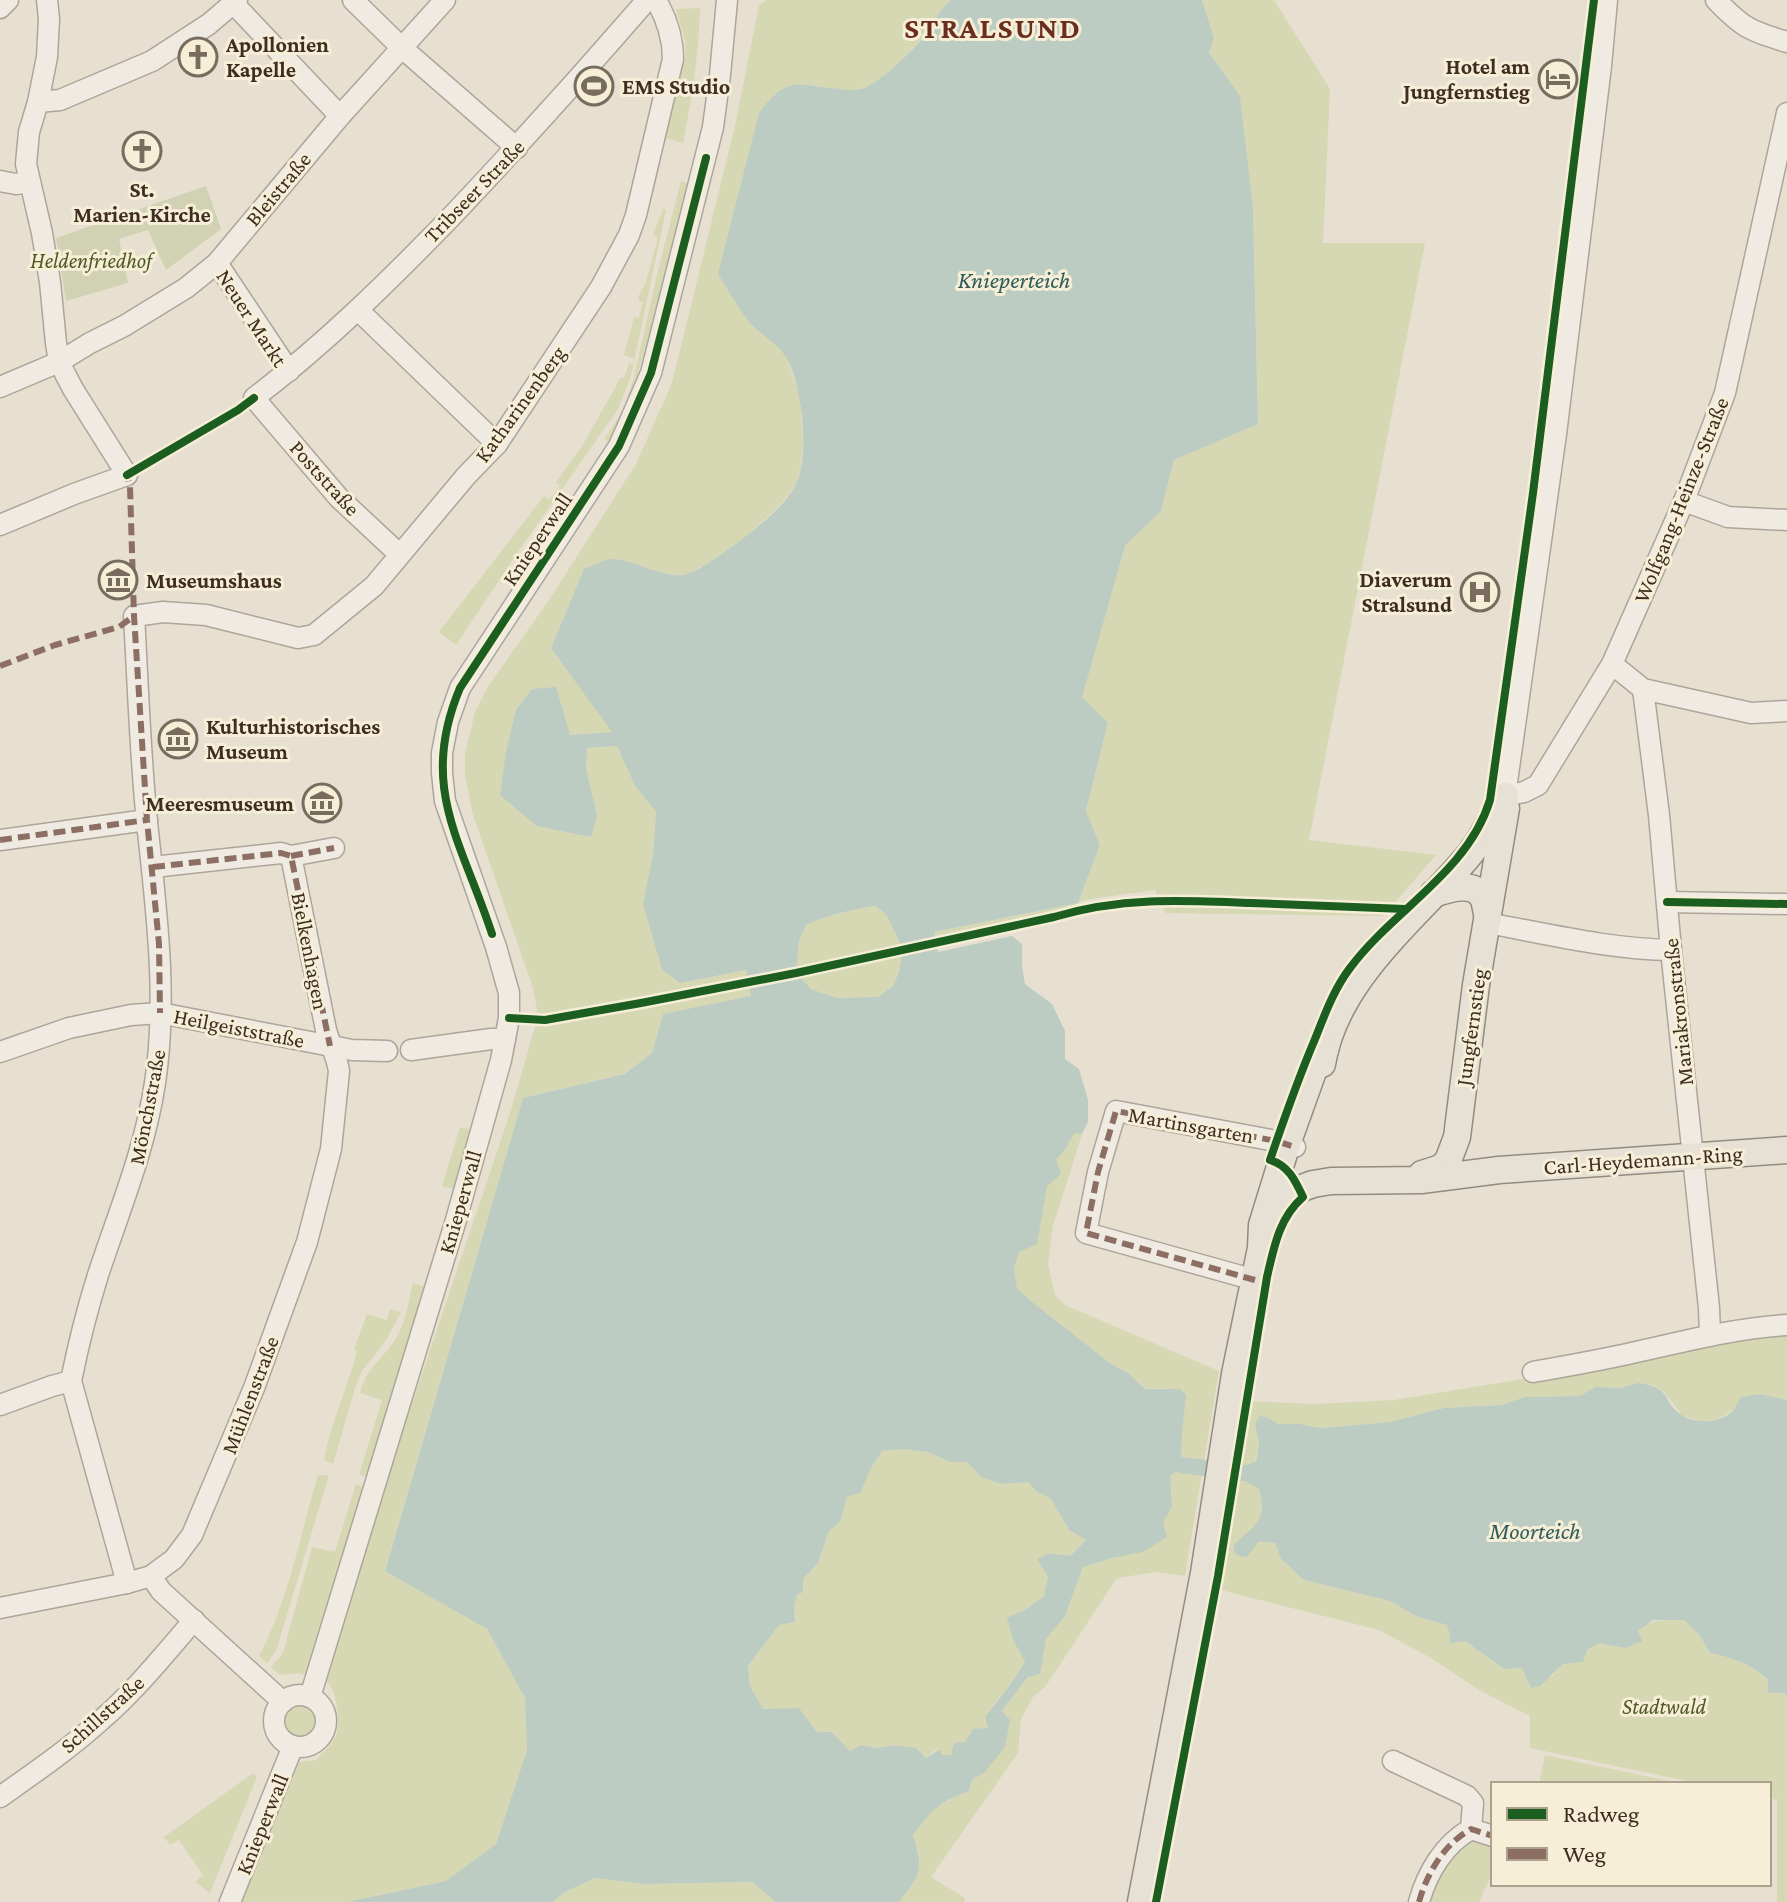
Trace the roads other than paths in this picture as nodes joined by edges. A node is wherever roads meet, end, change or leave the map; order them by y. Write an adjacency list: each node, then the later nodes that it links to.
1 (8, 0): 11 (street)
2 (47, 0): 14 (street)
3 (353, 0): 13 (street)
4 (445, 0): 13 (street, Bleistraße)
5 (647, 0): 17 (street, Tribseer Straße)
6 (656, 0): 26 (street, Katharinenberg)
7 (727, 0): 47 (street, Knieperwall)
8 (1607, 0): 35 (street, Jungfernstieg)
9 (1716, 0): 12 (street)
10 (235, 2): 14 (street); 16 (street)
11 (0, 8)
12 (1787, 42)
13 (401, 47): 16 (street, Bleistraße); 17 (street)
14 (38, 102): 19 (street)
15 (1787, 113): 27 (street, Wolfgang-Heinze-Straße)
16 (340, 116): 20 (street, Bleistraße)
17 (517, 148): 21 (street, Tribseer Straße)
18 (0, 181): 19 (street)
19 (29, 182): 22 (street)
20 (217, 263): 22 (street, Neuer Markt); 23 (street, Neuer Markt)
21 (358, 310): 23 (street, Tribseer Straße); 26 (street)
22 (59, 362): 24 (street, Neuer Markt); 29 (street)
23 (289, 371): 25 (street, Neuer Markt)
24 (0, 387)
25 (254, 398): 30 (street, Poststraße)
26 (497, 444): 30 (street, Katharinenberg)
27 (1684, 501): 28 (street); 32 (street, Wolfgang-Heinze-Straße)
28 (1787, 520)
29 (0, 525)
30 (399, 554): 31 (street, Katharinenberg)
31 (134, 616): 36 (street, Mönchstraße)
32 (1612, 664): 33 (street); 35 (street, Wolfgang-Heinze-Straße)
33 (1643, 689): 34 (street); 42 (street, Mariakronstraße)
34 (1787, 711)
35 (1505, 796): 41 (main road); 44 (main road, Jungfernstieg)
36 (147, 820): 37 (street); 40 (street, Mönchstraße)
37 (0, 840)
38 (334, 848): 39 (street)
39 (291, 856): 40 (street); 48 (street, Bielkenhagen)
40 (153, 867): 46 (street, Mönchstraße)
41 (1433, 894): 44 (main road); 53 (main road)
42 (1667, 902): 43 (street); 45 (street, Mariakronstraße)
43 (1787, 904)
44 (1487, 921): 45 (street); 52 (main road, Jungfernstieg)
45 (1671, 950): 55 (street, Mariakronstraße)
46 (160, 1013): 48 (street, Heilgeiststraße); 51 (street, Heilgeiststraße); 64 (street, Mönchstraße)
47 (505, 1039): 49 (street); 70 (street, Knieperwall)
48 (330, 1046): 50 (street, Heilgeiststraße); 66 (street, Mühlenstraße)
49 (411, 1050)
50 (387, 1051)
51 (0, 1052)
52 (1457, 1137): 56 (main road); 57 (main road, Carl-Heydemann-Ring)
53 (1291, 1145): 58 (main road); 59 (main road); 60 (street, Martinsgarten)
54 (1787, 1150): 55 (main road, Carl-Heydemann-Ring)
55 (1693, 1156): 56 (main road, Carl-Heydemann-Ring); 62 (street, Mariakronstraße)
56 (1499, 1170): 57 (main road, Carl-Heydemann-Ring)
57 (1394, 1180): 58 (main road, Carl-Heydemann-Ring)
58 (1331, 1181): 59 (main road, Carl-Heydemann-Ring)
59 (1261, 1248): 60 (main road)
60 (1255, 1280): 78 (main road)
61 (1787, 1325): 62 (street)
62 (1710, 1336): 63 (street)
63 (1533, 1372)
64 (71, 1381): 65 (street); 67 (street, Mönchstraße)
65 (0, 1405)
66 (151, 1576): 67 (street, Mühlenstraße); 69 (street)
67 (127, 1583): 68 (street, Mühlenstraße)
68 (0, 1608)
69 (194, 1620): 71 (street); 74 (street, Schillstraße)
70 (310, 1697): 71 (street); 72 (street, Knieperwall)
71 (283, 1702): 72 (street, Knieperwall)
72 (293, 1746): 77 (street, Knieperwall)
73 (1393, 1761): 75 (street)
74 (0, 1797)
75 (1471, 1829): 76 (street); 79 (street)
76 (1491, 1835)
77 (230, 1902)
78 (1141, 1902)
79 (1419, 1902)

